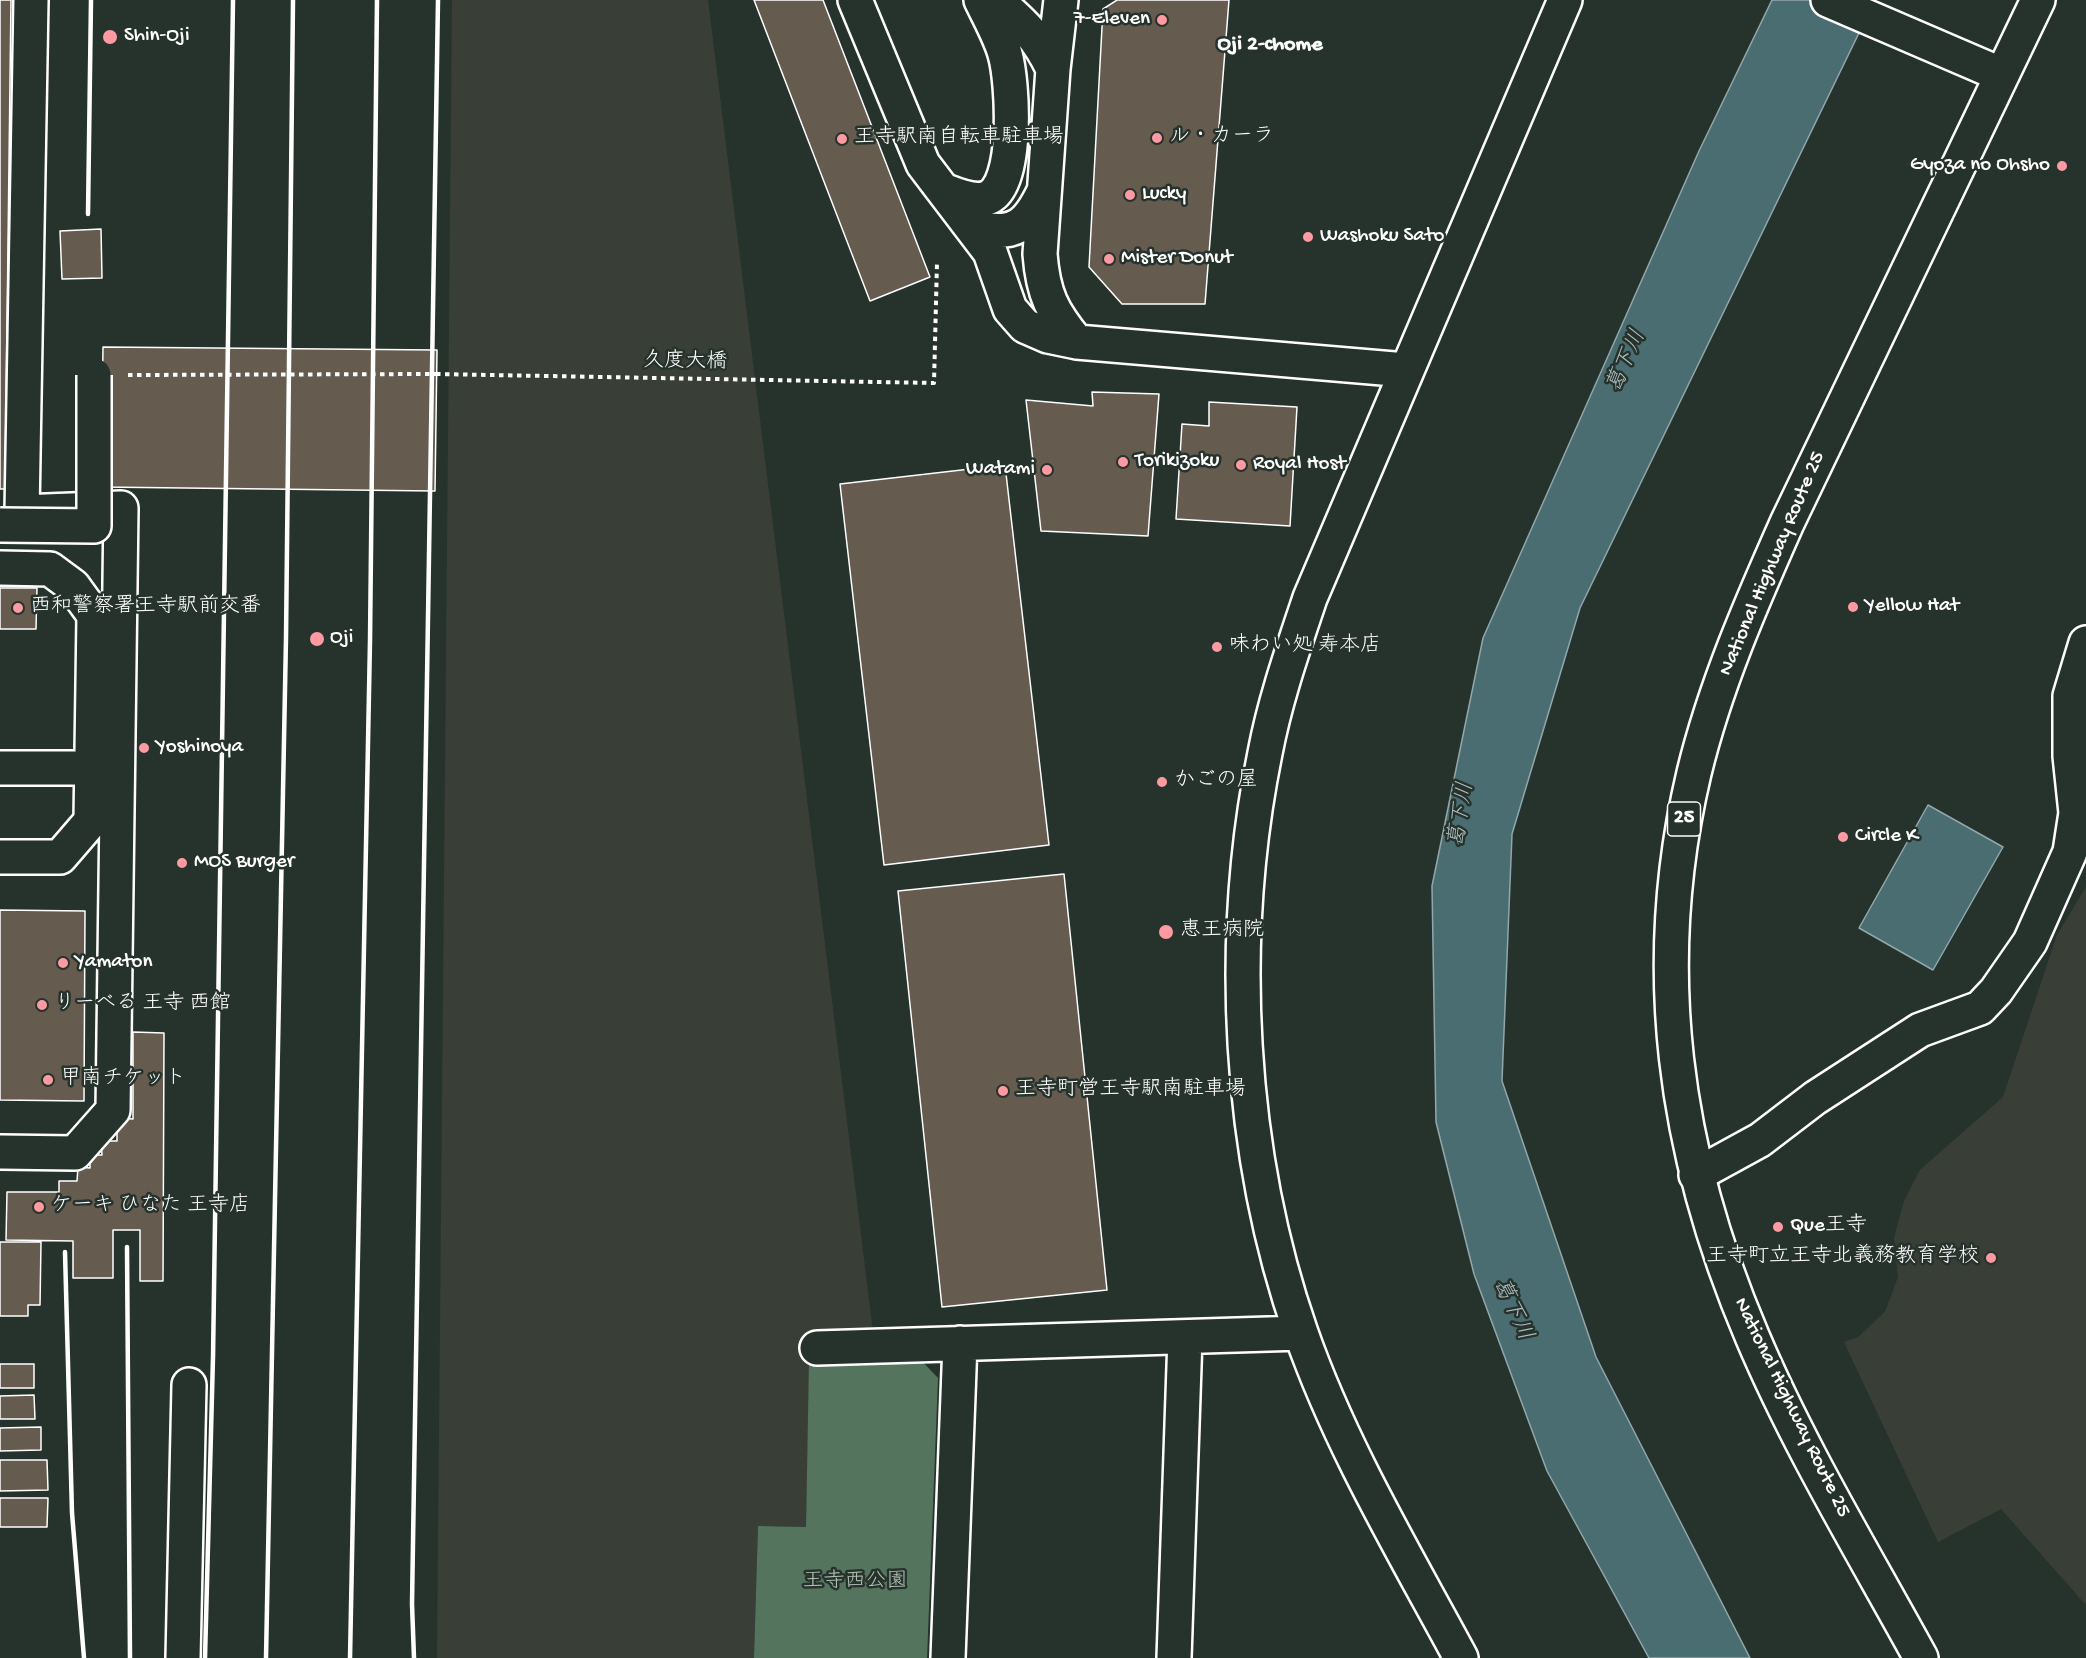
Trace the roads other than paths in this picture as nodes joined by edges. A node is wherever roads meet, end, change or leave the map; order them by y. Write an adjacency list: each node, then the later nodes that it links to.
1 (31, 0): 23 (main road)
2 (855, 0): 11 (main road)
3 (981, 0): 11 (main road)
4 (996, 0): 9 (main road)
5 (1061, 0): 9 (main road)
6 (1828, 0): 10 (main road)
7 (2038, 0): 10 (main road, National Highway Route 25 / 25)
8 (1560, 2): 15 (main road)
9 (1053, 69): 12 (main road)
10 (2000, 74): 24 (main road, National Highway Route 25 / 25)
11 (943, 190): 13 (main road)
12 (1044, 192): 13 (main road); 14 (main road)
13 (974, 227): 14 (main road)
14 (1077, 342): 15 (main road)
15 (1406, 370): 25 (main road)
16 (94, 375): 17 (main road, bridge)
17 (0, 525)
18 (0, 568): 21 (main road)
19 (2086, 644): 24 (main road)
20 (0, 768): 21 (main road)
21 (92, 768): 22 (main road)
22 (0, 857)
23 (0, 1152)
24 (1696, 1175): 34 (main road, National Highway Route 25 / 25)
25 (1301, 1333): 26 (main road); 33 (main road)
26 (1185, 1337): 27 (main road); 32 (main road)
27 (960, 1343): 28 (main road); 31 (main road)
28 (817, 1348)
29 (189, 1386): 30 (main road)
30 (183, 1658)
31 (948, 1658)
32 (1174, 1658)
33 (1461, 1658)
34 (1921, 1658)

